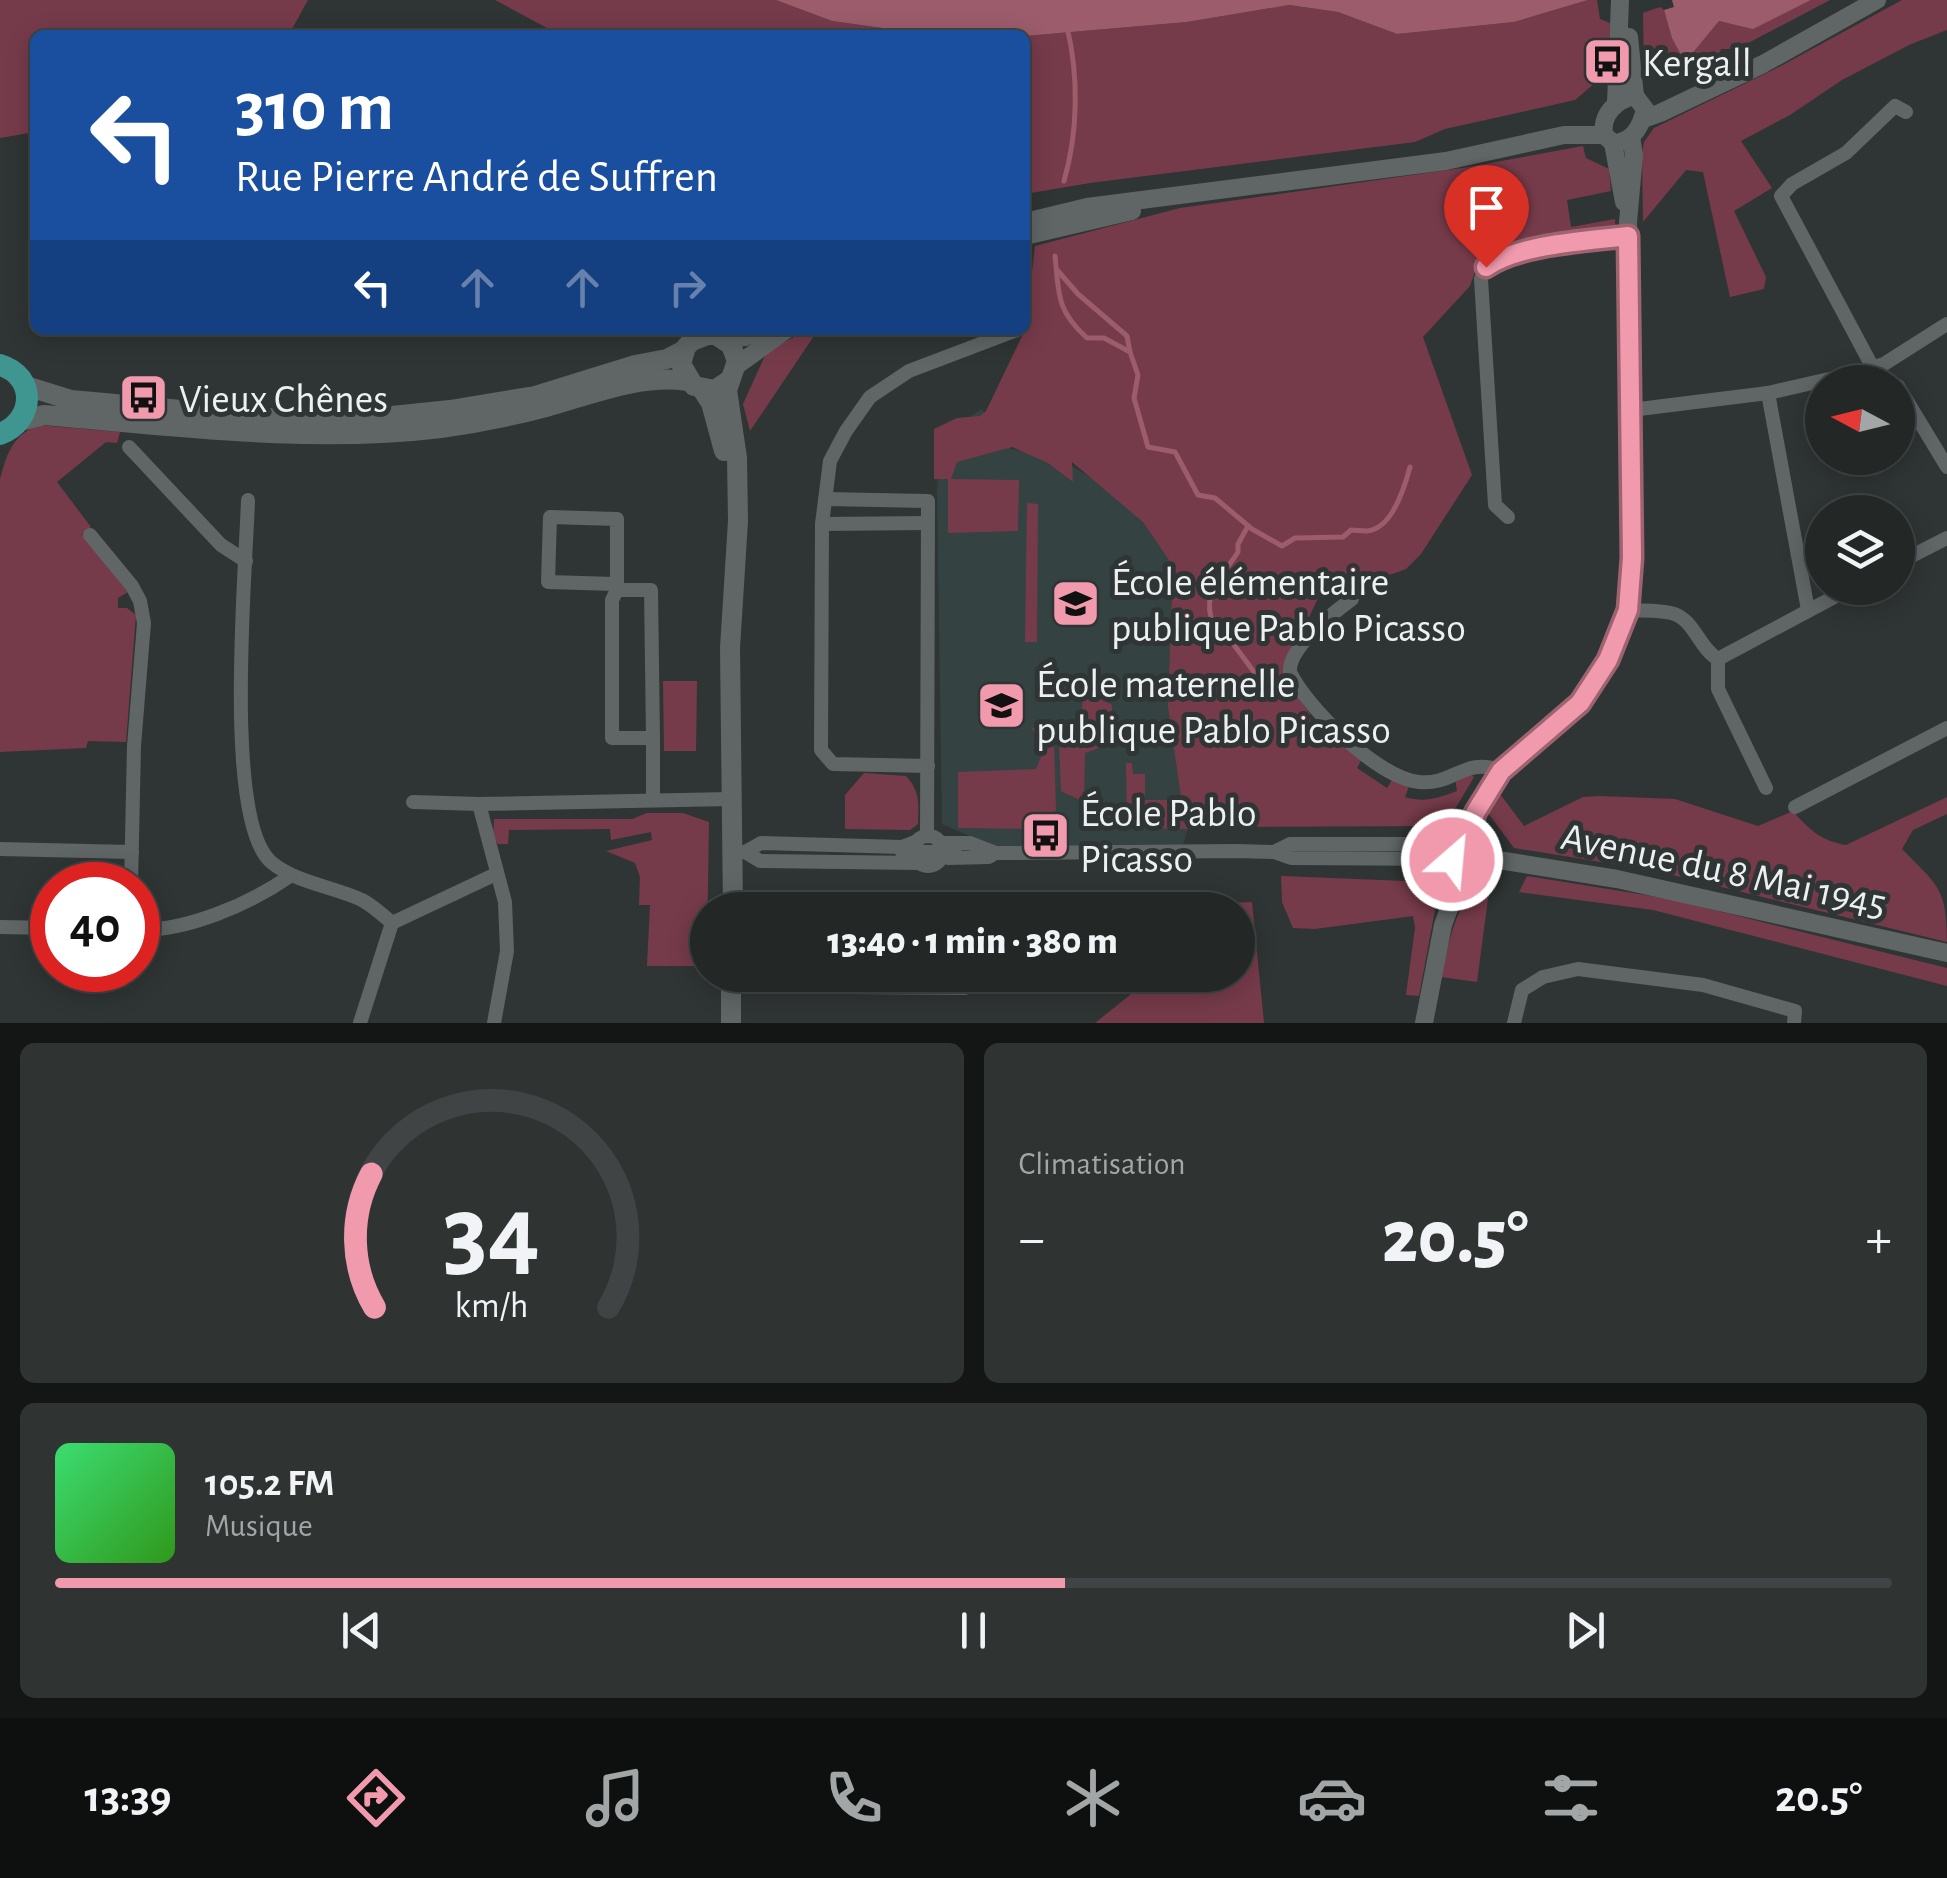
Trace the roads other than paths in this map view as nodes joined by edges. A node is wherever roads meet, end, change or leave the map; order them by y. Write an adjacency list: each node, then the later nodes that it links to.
1 (1623, 0): 3 (street); 4 (street)
2 (1877, 0): 4 (street)
3 (1616, 104): 4 (street); 6 (street)
4 (1640, 106): 6 (street)
5 (1906, 112): 17 (street)
6 (1613, 134): 7 (street); 9 (street)
7 (1220, 189): 8 (street); 10 (street)
8 (1030, 221)
9 (1628, 229): 24 (street); 32 (street)
10 (1030, 235)
11 (1947, 324): 18 (street)
12 (749, 335): 15 (street)
13 (778, 335): 19 (street)
14 (1004, 335): 30 (street)
15 (699, 338): 19 (main road); 21 (main road); 22 (main road)
16 (2, 358): 22 (main road)
17 (1878, 365)
18 (1881, 365)
19 (734, 373): 21 (main road); 44 (main road)
20 (1805, 384): 23 (street)
21 (695, 385): 26 (main road); 44 (main road)
22 (26, 386): 26 (main road)
23 (1768, 393): 24 (street); 43 (street)
24 (1631, 410): 42 (street)
25 (1915, 415): 29 (street)
26 (20, 421): 27 (main road)
27 (0, 434)
28 (129, 447): 38 (street)
29 (1947, 468)
30 (826, 499): 33 (street); 34 (street)
31 (248, 500): 38 (street)
32 (1508, 516)
33 (927, 523): 34 (street); 48 (street)
34 (822, 524): 48 (street)
35 (90, 534): 58 (street)
36 (1947, 538): 37 (street)
37 (1915, 555)
38 (246, 562): 67 (street)
39 (616, 587): 39 (street); 47 (street); 47 (street)
40 (1352, 599): 49 (street)
41 (1818, 605): 43 (street)
42 (1628, 610): 45 (street); 49 (street)
43 (1808, 610): 45 (street)
44 (730, 648): 51 (main road)
45 (1718, 660): 50 (street)
46 (1947, 728): 55 (street)
47 (653, 738): 52 (street)
48 (928, 766): 57 (street)
49 (1501, 771): 62 (street)
50 (1766, 788)
51 (730, 799): 52 (street); 59 (main road)
52 (653, 800): 54 (street)
53 (414, 802): 54 (street)
54 (479, 804): 66 (street)
55 (1795, 807)
56 (0, 849): 58 (street)
57 (928, 850): 59 (street); 59 (street); 60 (street); 60 (street)
58 (132, 852): 65 (street)
59 (737, 852): 68 (main road)
60 (996, 852): 61 (street)
61 (1274, 852): 62 (street); 63 (street)
62 (1460, 852): 63 (street); 64 (street); 64 (street); 69 (street)
63 (1406, 858): 69 (street)
64 (1486, 858): 74 (street, Avenue du 8 Mai 1945)
65 (132, 862)
66 (496, 874): 70 (street); 78 (street)
67 (290, 876): 70 (street); 73 (street)
68 (734, 892)
69 (1449, 905): 80 (street)
70 (392, 923): 77 (street)
71 (0, 927): 72 (street)
72 (30, 928)
73 (160, 930)
74 (1947, 952)
75 (731, 992): 79 (main road)
76 (1794, 1017): 81 (street)
77 (360, 1023)
78 (494, 1023)
79 (731, 1023)
80 (1424, 1023)
81 (1514, 1023)

